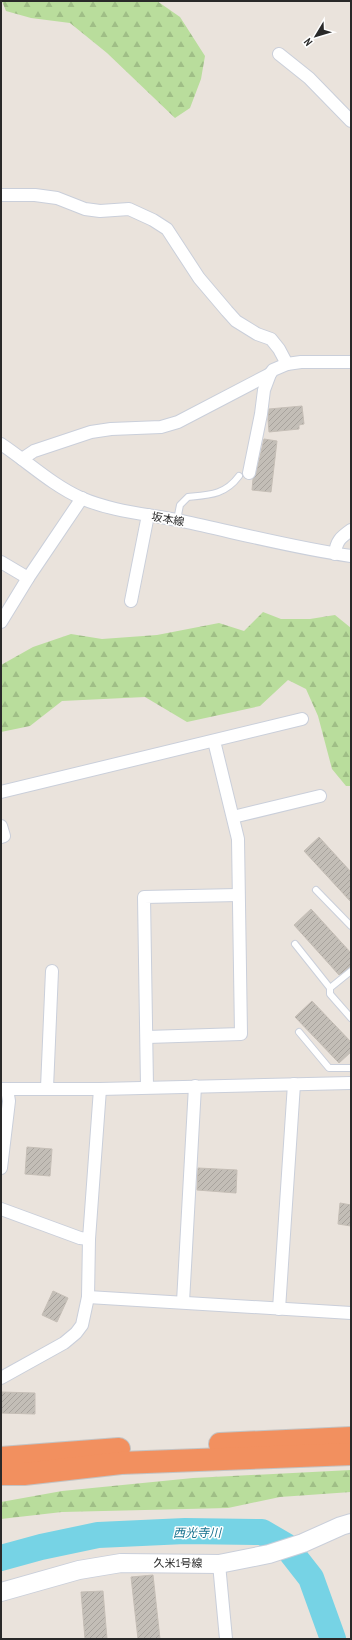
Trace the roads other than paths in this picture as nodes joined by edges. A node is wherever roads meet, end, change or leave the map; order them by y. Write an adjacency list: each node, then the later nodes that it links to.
1 (279, 54): 2 (street)
2 (351, 121)
3 (1, 195): 5 (street)
4 (351, 362): 5 (street)
5 (287, 364): 6 (street)
6 (270, 374): 8 (street); 9 (street)
7 (1, 444): 8 (street, 坂本線)
8 (22, 459): 10 (street, 坂本線)
9 (244, 475): 12 (lane)
10 (82, 498): 11 (street, 坂本線); 17 (street)
11 (148, 515): 12 (street, 坂本線); 18 (street)
12 (177, 520): 14 (street, 坂本線)
13 (351, 530): 14 (street)
14 (335, 554): 15 (street, 坂本線)
15 (351, 556)
16 (1, 562): 17 (street)
17 (28, 578): 19 (street)
18 (131, 601)
19 (1, 622)
20 (302, 719): 21 (street)
21 (214, 742): 22 (street); 24 (street)
22 (1, 792)
23 (320, 796): 24 (street)
24 (233, 817): 28 (street)
25 (1, 826): 26 (street)
26 (1, 837)
27 (316, 890): 29 (lane)
28 (238, 895): 36 (street); 36 (street)
29 (351, 926)
30 (295, 944): 33 (lane)
31 (351, 970): 33 (lane)
32 (52, 971): 42 (street)
33 (330, 988): 34 (lane)
34 (351, 1018)
35 (299, 1032): 37 (lane)
36 (147, 1037): 41 (street)
37 (351, 1068)
38 (351, 1083): 39 (street)
39 (294, 1084): 40 (street); 50 (street)
40 (194, 1086): 41 (street); 49 (street)
41 (147, 1087): 44 (street)
42 (47, 1088): 43 (street); 44 (street)
43 (4, 1089): 45 (street)
44 (100, 1089): 47 (street)
45 (1, 1168)
46 (1, 1208): 47 (street)
47 (89, 1239): 48 (street)
48 (88, 1297): 49 (street); 52 (street)
49 (183, 1302): 50 (street)
50 (279, 1309): 51 (street)
51 (351, 1313)
52 (1, 1378)
53 (351, 1438): 55 (highway)
54 (351, 1454): 57 (highway)
55 (1, 1458)
56 (1, 1474): 57 (highway)
57 (24, 1474): 58 (highway)
58 (1, 1479)
59 (351, 1523): 60 (street, 久米1号線)
60 (219, 1564): 61 (street, 久米1号線); 62 (street)
61 (1, 1592)
62 (226, 1639)

